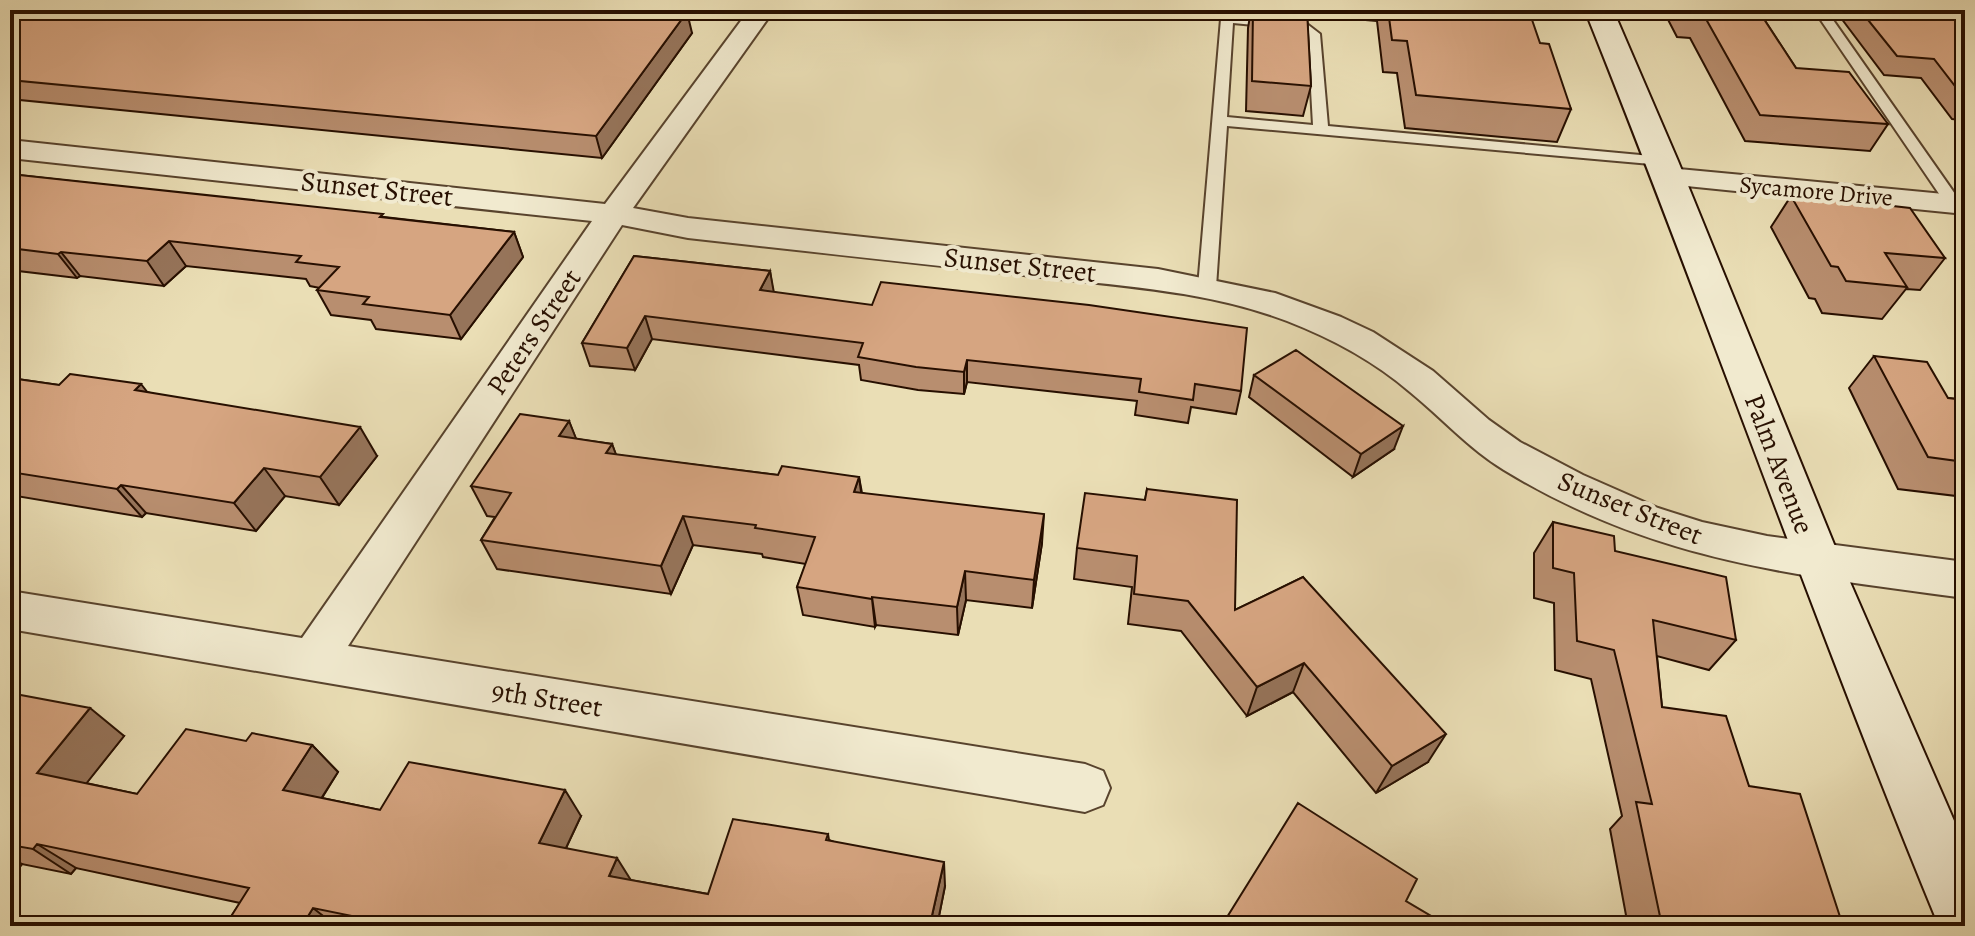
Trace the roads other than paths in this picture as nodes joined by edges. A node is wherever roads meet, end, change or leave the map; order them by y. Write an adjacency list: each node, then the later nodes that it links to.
1 (762, 10): 10 (street, Peters Street)
2 (1599, 10): 8 (main road, Palm Avenue)
3 (1820, 10): 9 (lane)
4 (1254, 16): 5 (lane); 6 (lane)
5 (1220, 121): 6 (lane); 11 (lane)
6 (1321, 130): 8 (lane)
7 (10, 149): 10 (street, Sunset Street)
8 (1665, 169): 9 (street, Sycamore Drive); 12 (main road, Palm Avenue)
9 (1960, 205)
10 (613, 214): 11 (street, Sunset Street); 15 (street, Peters Street)
11 (1207, 287): 12 (street, Sunset Street)
12 (1816, 559): 13 (street, Sunset Street); 17 (main road, Palm Avenue)
13 (1965, 580)
14 (10, 610): 15 (street, 9th Street)
15 (313, 660): 16 (street, 9th Street)
16 (1085, 788)
17 (1965, 916)

